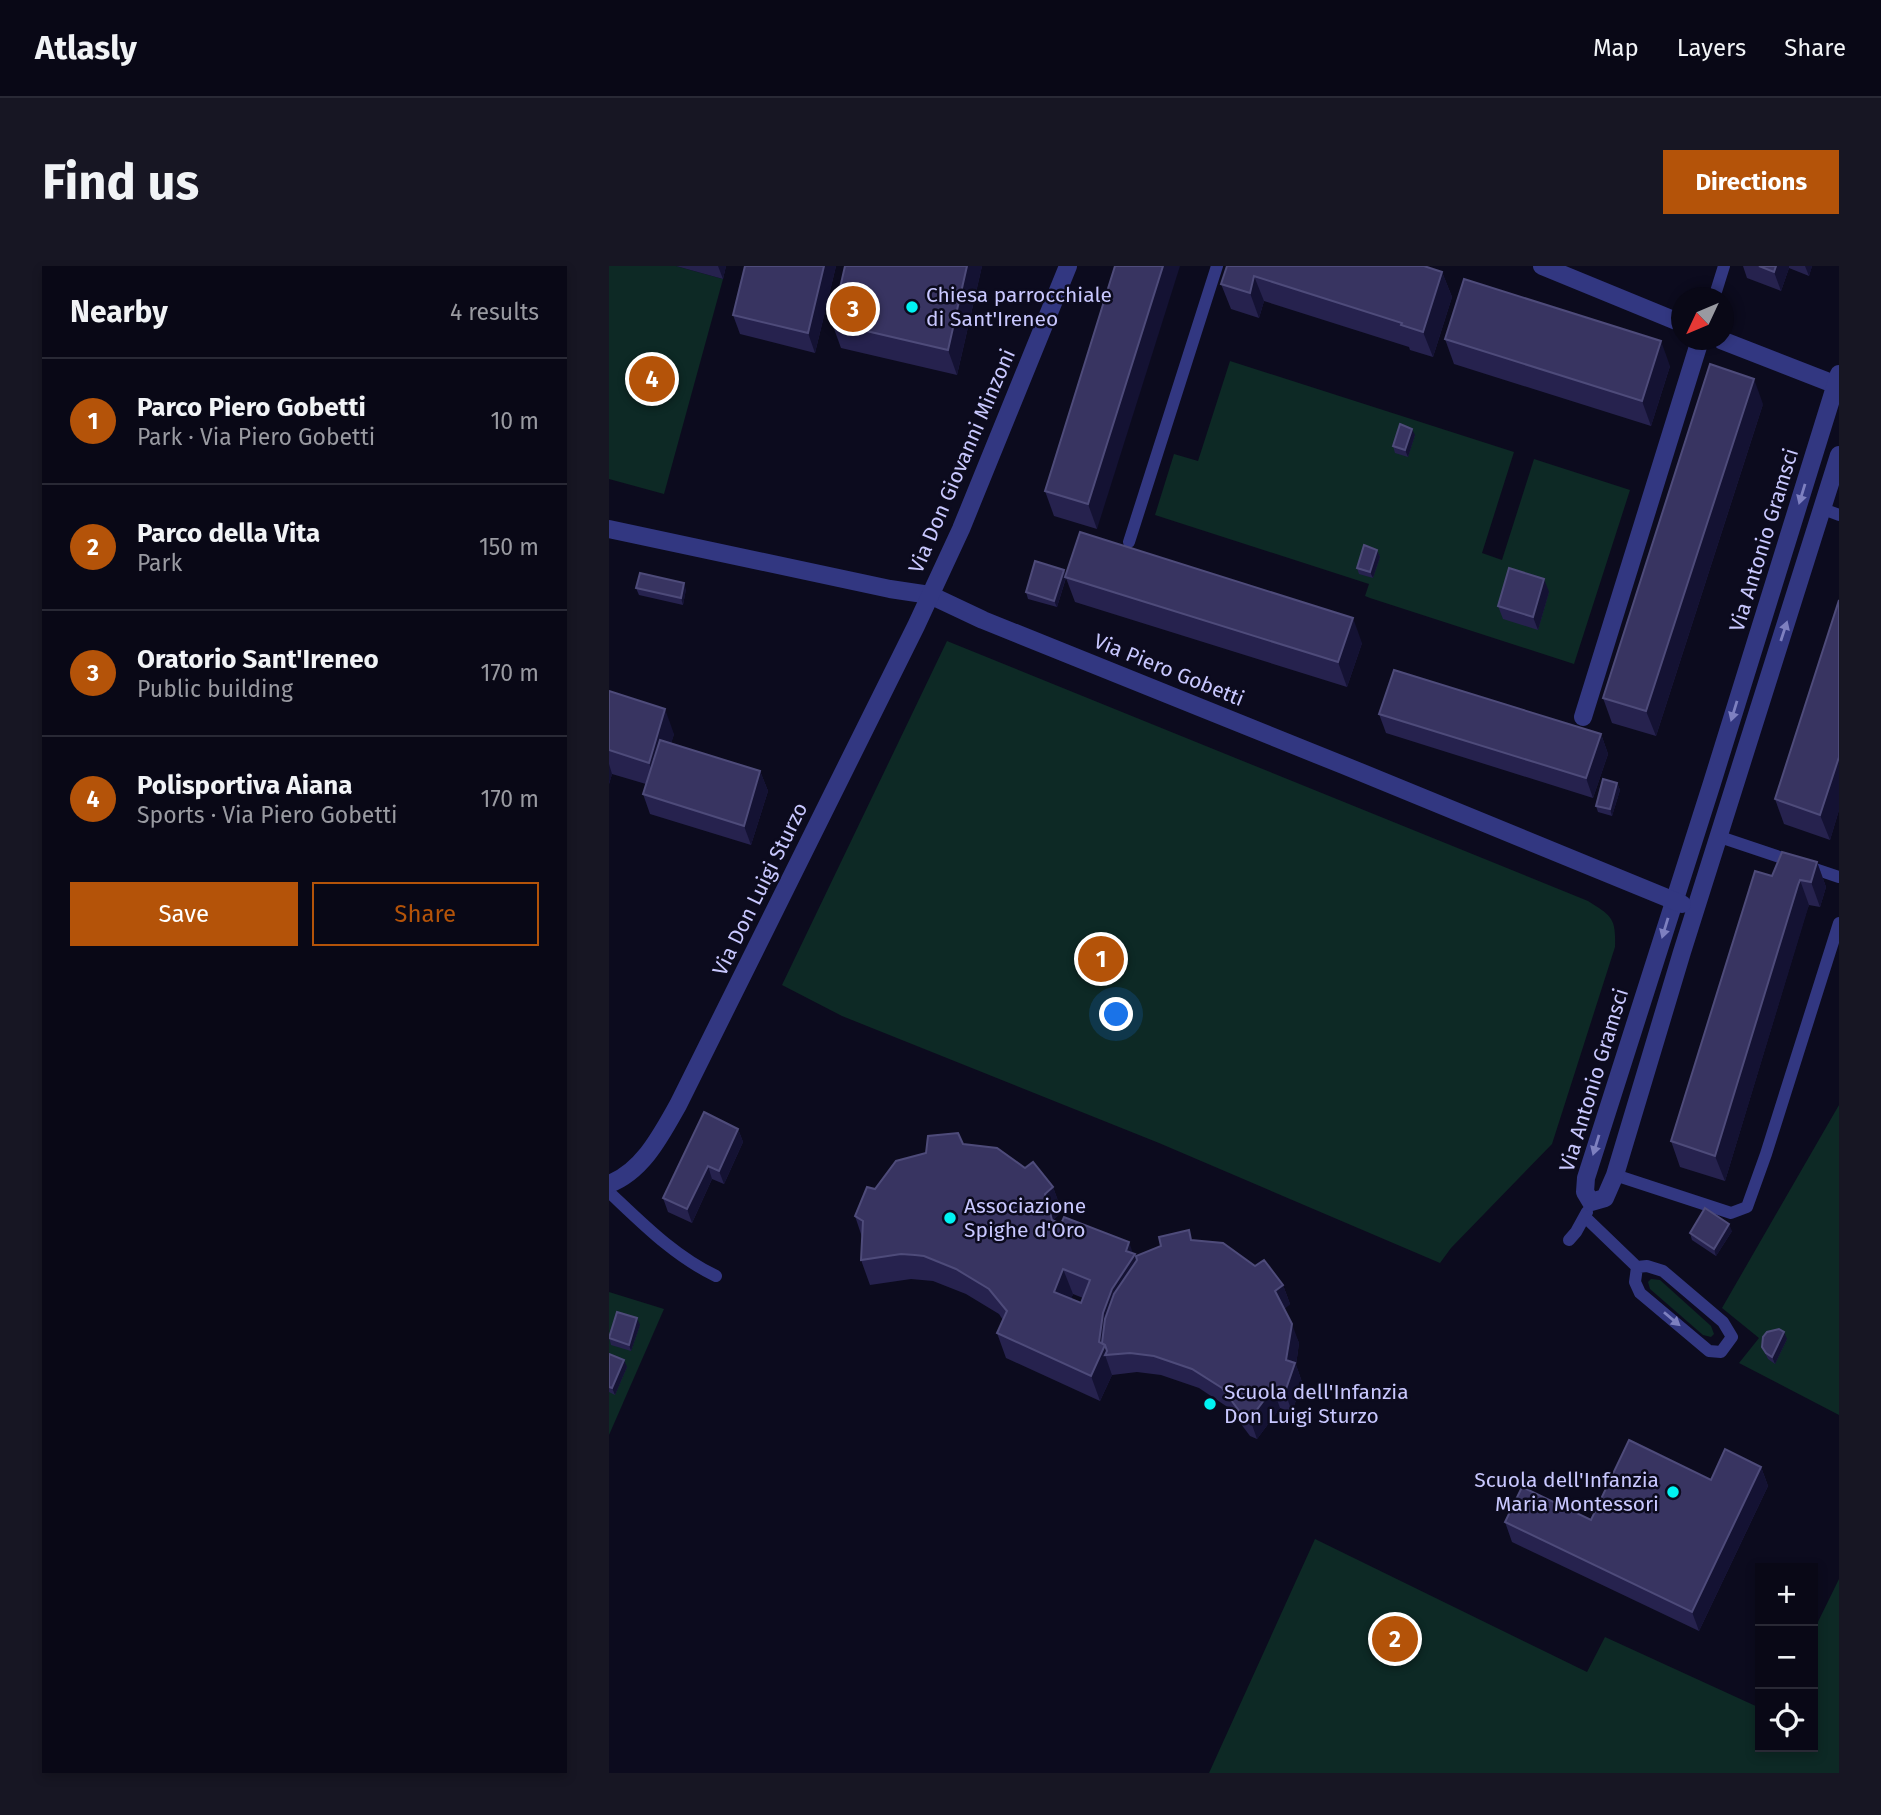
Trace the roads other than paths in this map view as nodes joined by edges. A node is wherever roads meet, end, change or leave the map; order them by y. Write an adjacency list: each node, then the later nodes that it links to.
1 (1068, 266): 14 (street, Via Don Giovanni Minzoni)
2 (1217, 266): 13 (lane)
3 (1542, 266): 6 (street)
4 (1724, 266): 5 (lane)
5 (1717, 287)
6 (1671, 319)
7 (1734, 345): 9 (street)
8 (1697, 350): 15 (street)
9 (1838, 382): 18 (street, Via Antonio Gramsci, one-way to 18)
10 (1839, 455): 11 (street, Via Antonio Gramsci)
11 (1831, 512): 16 (street, Via Antonio Gramsci, one-way to 11)
12 (609, 529): 14 (street, Via Piero Gobetti)
13 (1129, 542)
14 (930, 595): 18 (street, Via Piero Gobetti); 22 (street, Via Don Luigi Sturzo)
15 (1583, 717)
16 (1720, 837): 17 (lane); 19 (street, Via Antonio Gramsci)
17 (1839, 877)
18 (1673, 901): 19 (street, Via Piero Gobetti); 24 (street, Via Antonio Gramsci, one-way to 24)
19 (1696, 910): 21 (street, Via Antonio Gramsci)
20 (1839, 923): 21 (lane)
21 (1615, 1175): 24 (street, Via Antonio Gramsci)
22 (609, 1184)
23 (609, 1192): 27 (lane)
24 (1588, 1210): 25 (lane); 26 (lane)
25 (1569, 1240)
26 (1637, 1267): 26 (lane, one-way to 26)
27 (716, 1276)

